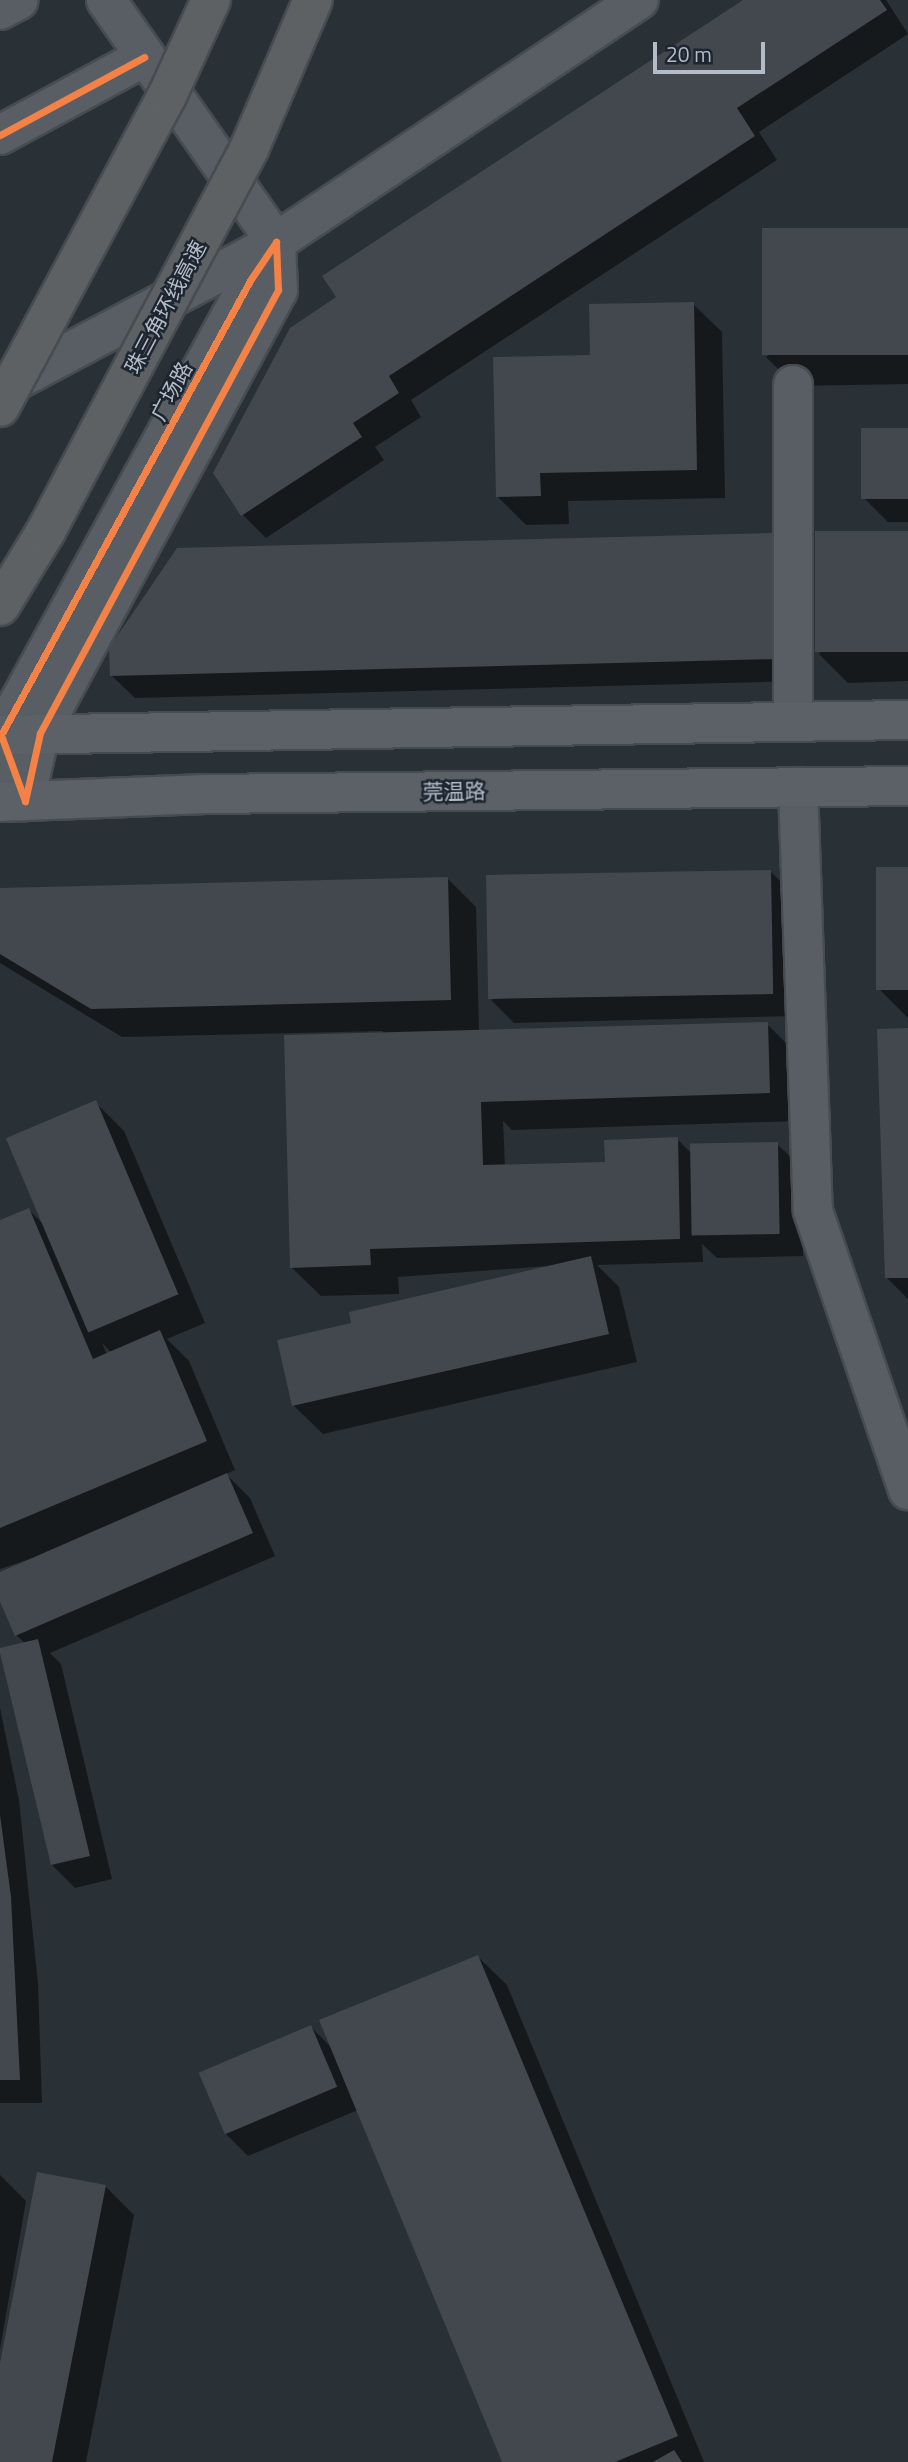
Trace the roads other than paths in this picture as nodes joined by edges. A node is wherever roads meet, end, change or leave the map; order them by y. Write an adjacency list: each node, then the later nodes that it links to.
1 (19, 0): 6 (street)
2 (106, 0): 7 (street)
3 (211, 0): 12 (highway, bridge)
4 (313, 0): 13 (highway, 珠三角环线高速, bridge)
5 (639, 0): 9 (street, 广场路)
6 (0, 10)
7 (144, 57): 8 (street); 9 (street)
8 (0, 135)
9 (276, 243): 11 (street, 广场路); 16 (street); 17 (street, 广场路)
10 (793, 385): 15 (street)
11 (0, 389)
12 (0, 407)
13 (0, 606)
14 (908, 720): 15 (main road)
15 (793, 722): 16 (main road)
16 (40, 733): 17 (main road); 20 (street)
17 (0, 734): 20 (street)
18 (908, 786): 19 (main road, 莞温路)
19 (797, 787): 20 (main road, 莞温路); 21 (street)
20 (13, 802)
21 (908, 1490)

